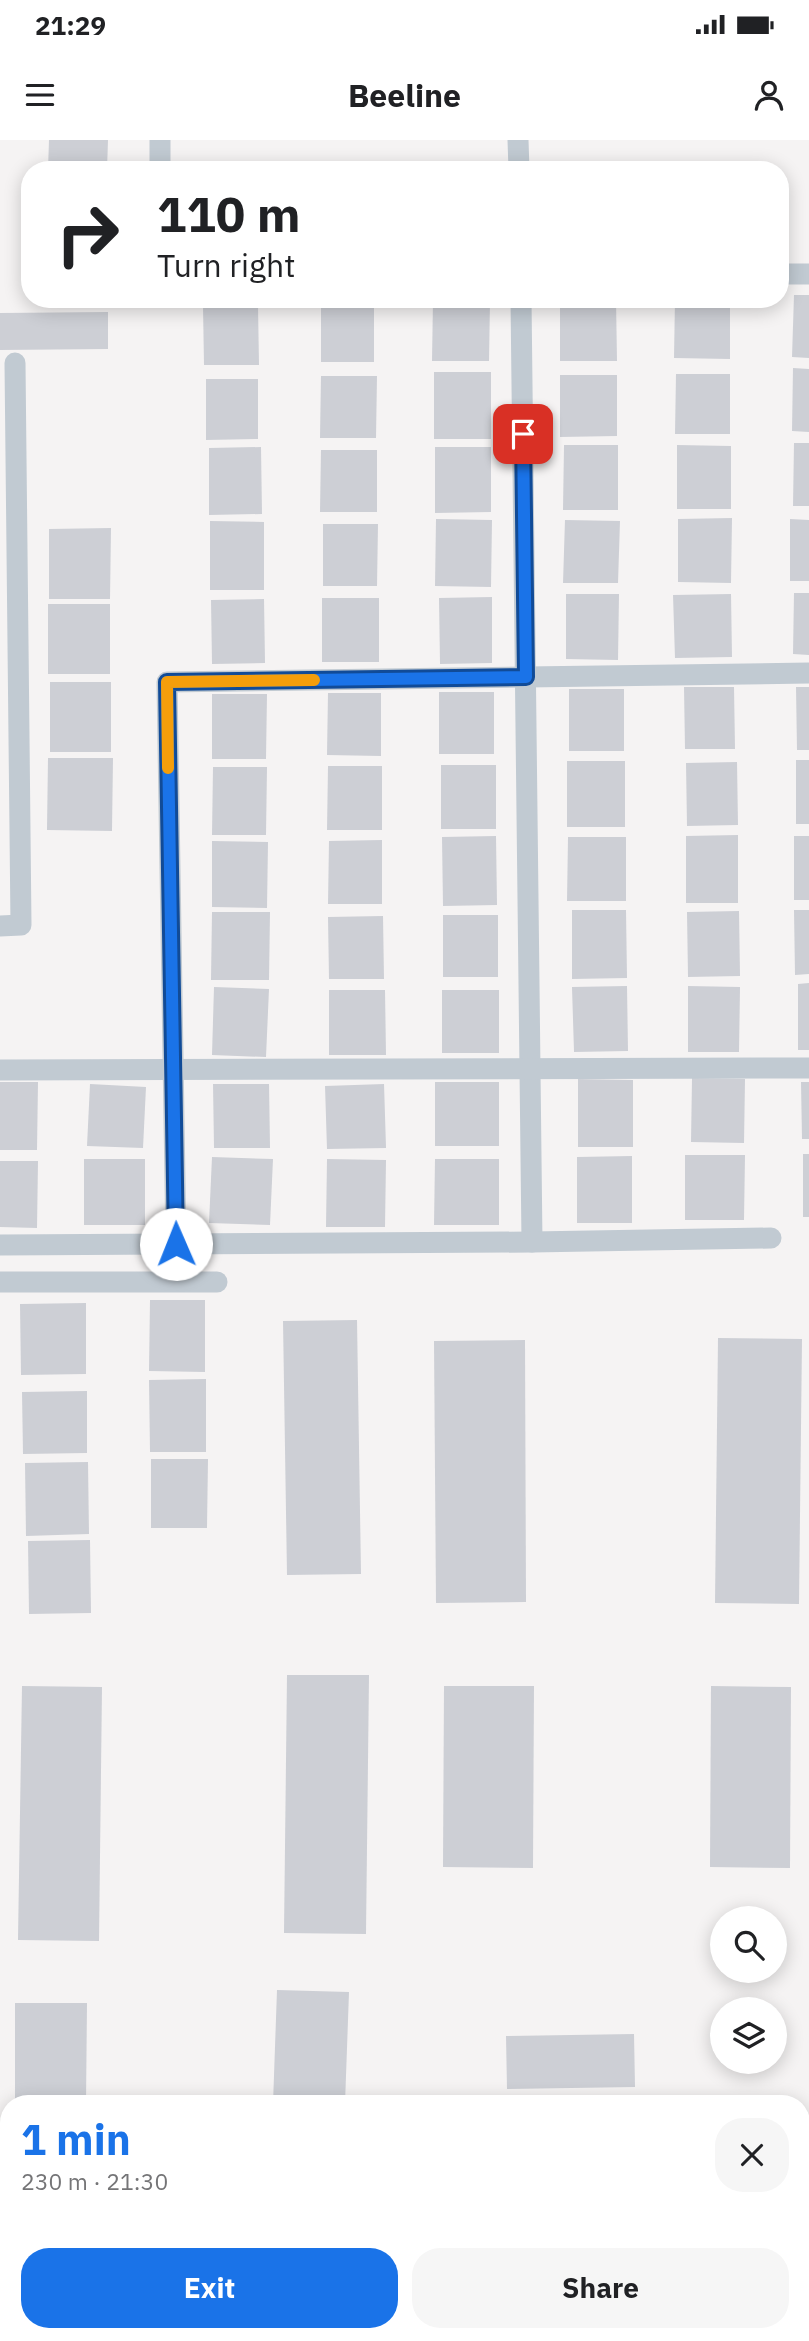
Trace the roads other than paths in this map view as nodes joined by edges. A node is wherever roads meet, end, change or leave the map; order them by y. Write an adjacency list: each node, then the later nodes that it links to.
1 (160, 140): 3 (lane)
2 (518, 140): 4 (lane)
3 (160, 161)
4 (519, 161)
5 (789, 274): 6 (lane)
6 (809, 274)
7 (521, 308): 10 (lane)
8 (15, 363): 11 (lane)
9 (809, 673): 10 (lane)
10 (526, 677): 13 (lane); 15 (lane)
11 (0, 926)
12 (809, 1068): 13 (lane)
13 (531, 1069): 15 (lane); 17 (lane)
14 (0, 1070): 15 (lane)
15 (173, 1070): 18 (lane)
16 (771, 1238): 17 (lane)
17 (533, 1242): 18 (lane)
18 (176, 1244): 19 (lane)
19 (0, 1245)
20 (0, 1282): 21 (lane)
21 (217, 1282)

